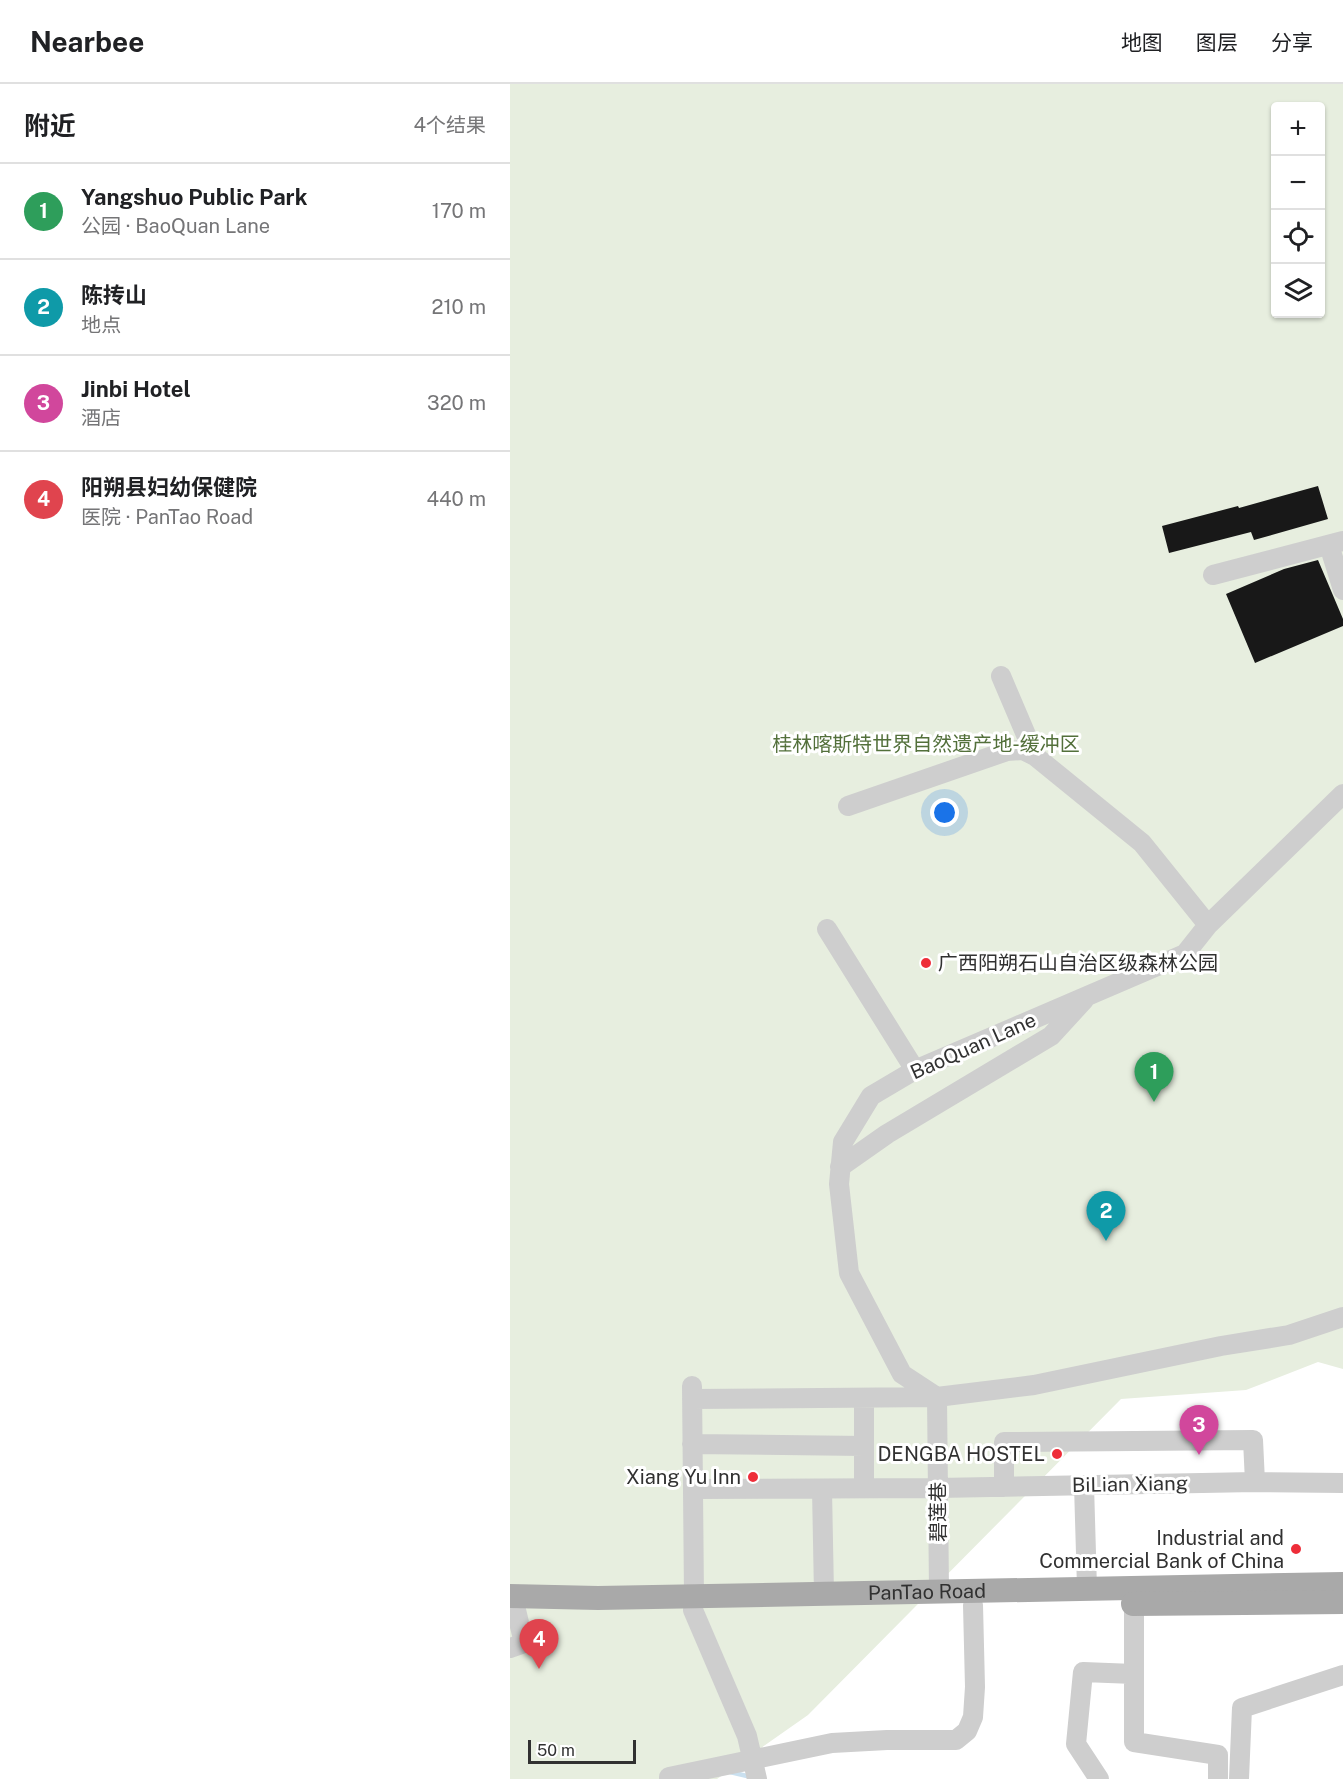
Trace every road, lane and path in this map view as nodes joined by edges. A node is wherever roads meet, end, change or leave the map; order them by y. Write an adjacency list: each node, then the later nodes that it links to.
1 (1336, 543): 2 (street); 3 (street)
2 (1213, 575)
3 (1343, 590)
4 (1001, 676): 5 (street)
5 (1035, 756): 7 (street); 8 (street)
6 (1343, 794): 8 (street, BaoQuan Lane)
7 (848, 806)
8 (1208, 925): 10 (street, BaoQuan Lane)
9 (827, 929): 11 (street)
10 (1088, 996): 11 (street, BaoQuan Lane); 12 (street)
11 (915, 1070): 12 (street, BaoQuan Lane)
12 (840, 1167): 14 (street, BaoQuan Lane)
13 (1343, 1317): 14 (street)
14 (937, 1397): 15 (street); 24 (street, 碧莲巷)
15 (864, 1398): 16 (street); 17 (street)
16 (692, 1444): 17 (street); 25 (street)
17 (864, 1446): 23 (street)
18 (1255, 1482): 19 (street, BiLian Xiang); 20 (street, BiLian Xiang); 21 (street)
19 (1343, 1483)
20 (1084, 1485): 21 (street, BiLian Xiang); 27 (street)
21 (1004, 1487): 24 (street, BiLian Xiang)
22 (822, 1488): 23 (street, BiLian Xiang); 25 (street, BiLian Xiang); 29 (street)
23 (864, 1488): 24 (street, BiLian Xiang)
24 (938, 1488): 28 (street, 碧莲巷)
25 (693, 1489): 31 (street)
26 (1343, 1584): 27 (main road, PanTao Road)
27 (1087, 1588): 28 (main road, PanTao Road)
28 (939, 1591): 29 (main road, PanTao Road)
29 (824, 1594): 31 (main road, PanTao Road)
30 (1343, 1602): 32 (main road, PanTao Road)
31 (693, 1603): 33 (main road, PanTao Road); 34 (main road, PanTao Road); 38 (street)
32 (1134, 1604): 33 (main road, PanTao Road); 36 (street)
33 (973, 1605): 38 (street)
34 (512, 1606): 35 (street)
35 (510, 1648)
36 (1134, 1674): 40 (street); 41 (street)
37 (1343, 1675): 42 (street)
38 (755, 1769): 39 (street)
39 (669, 1778)
40 (1099, 1779)
41 (1218, 1779)
42 (1239, 1779)

